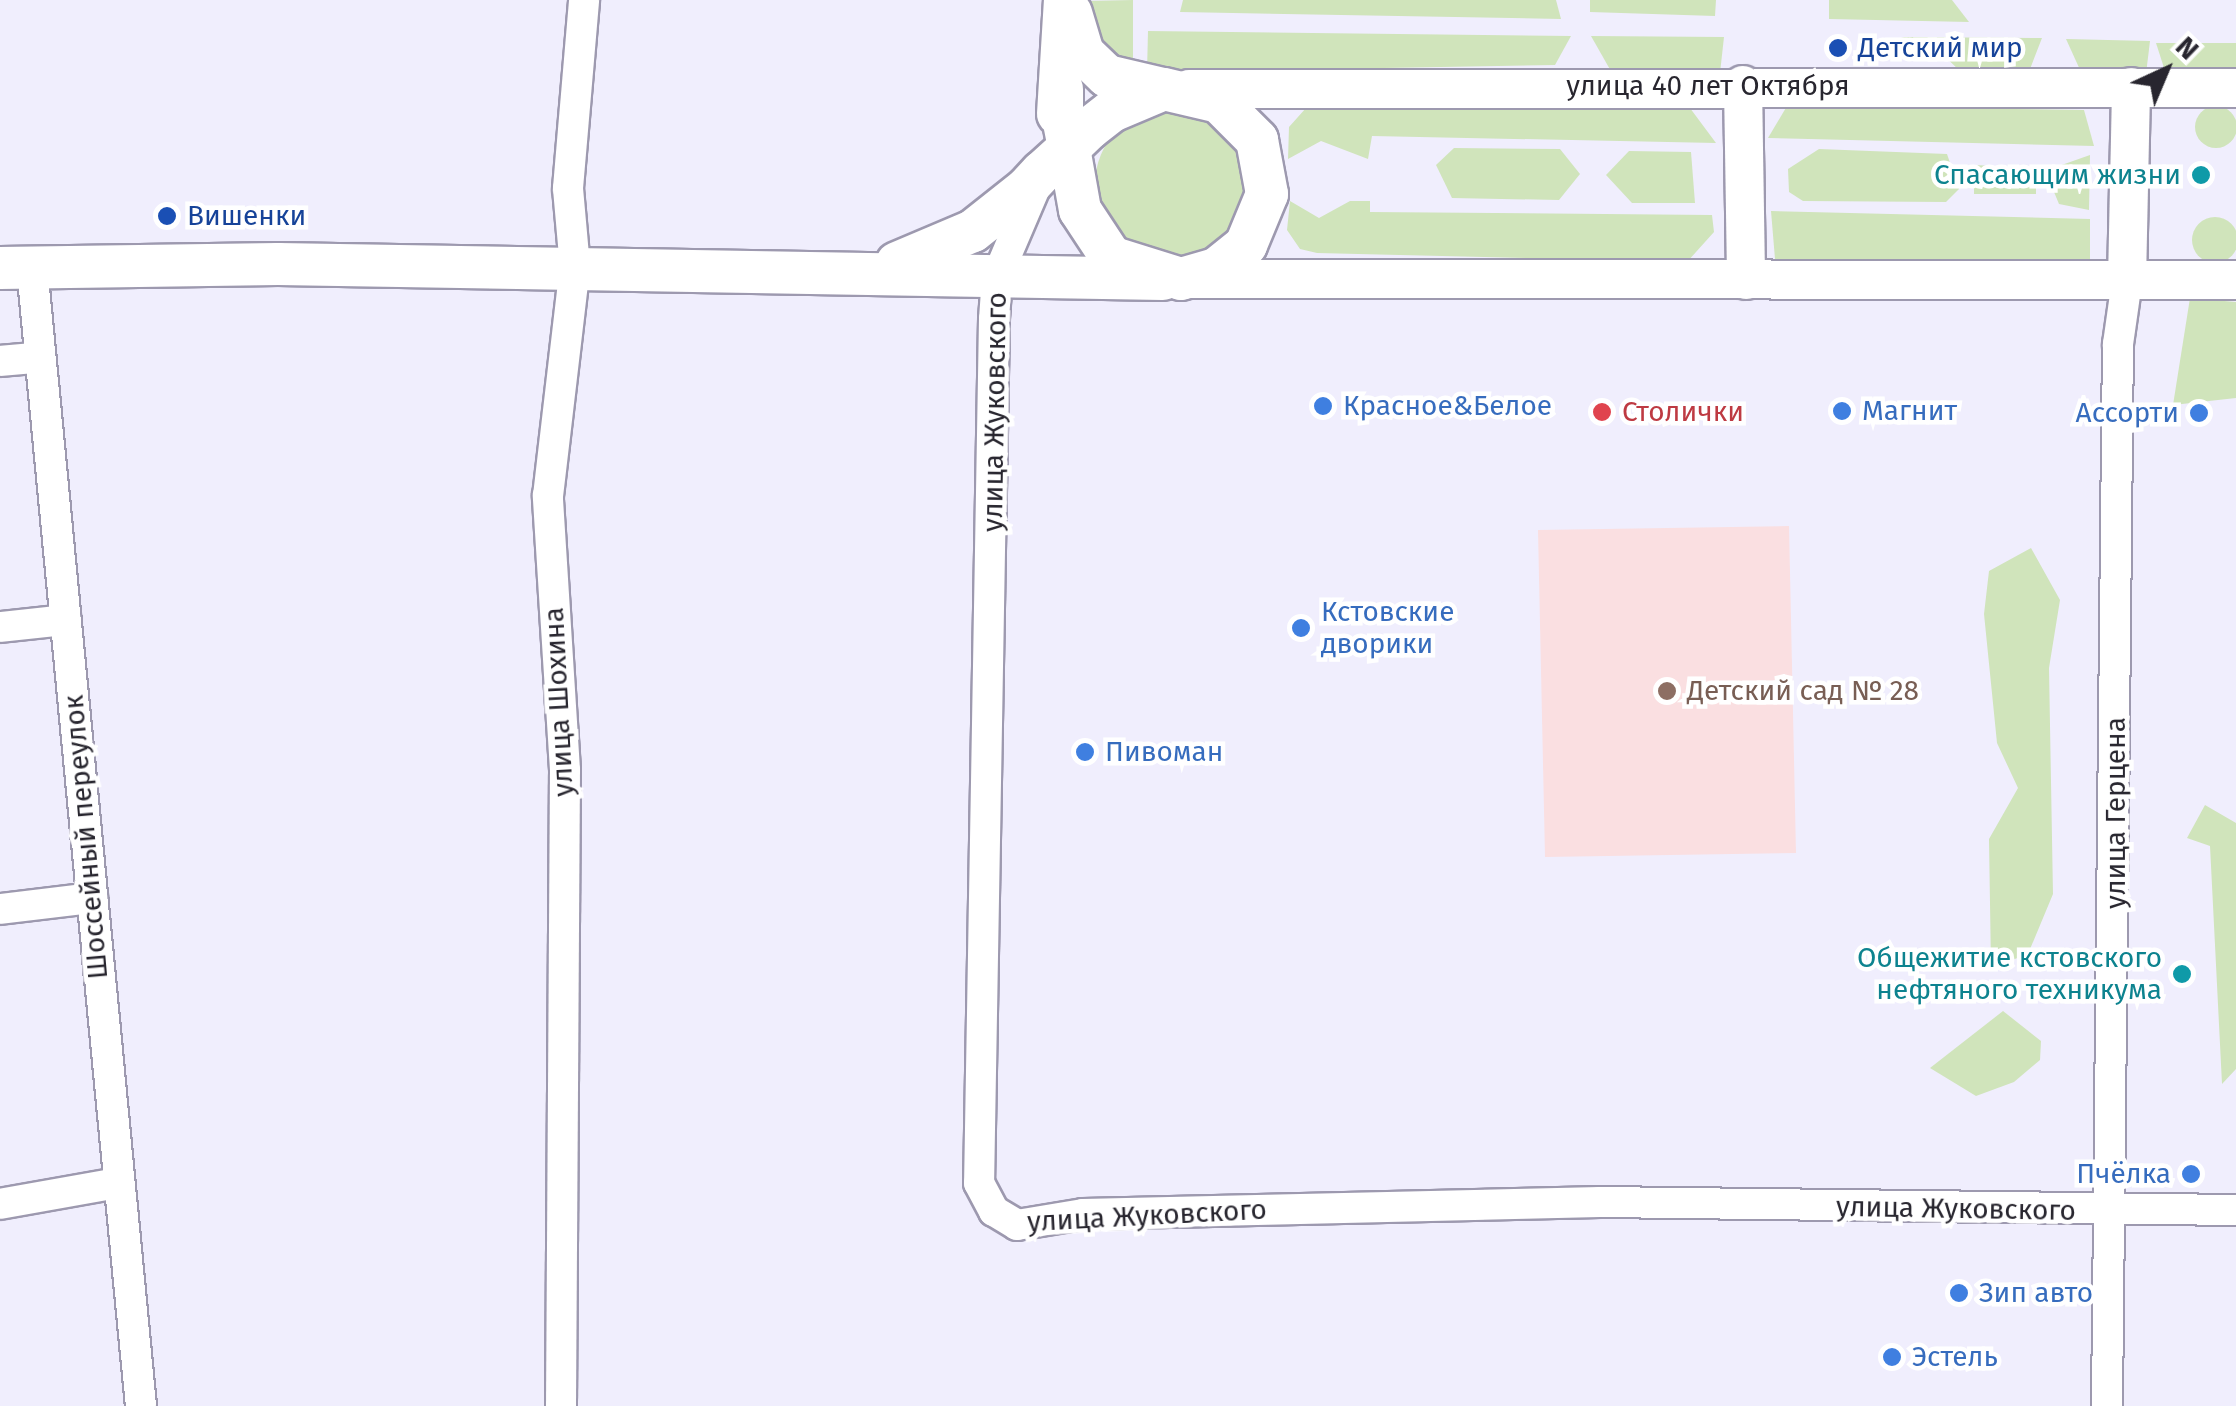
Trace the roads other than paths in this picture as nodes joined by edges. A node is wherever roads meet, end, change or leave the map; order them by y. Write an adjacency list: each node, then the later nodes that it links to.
1 (584, 0): 9 (street, улица Шохина)
2 (1067, 0): 6 (main road); 7 (main road)
3 (1743, 86): 4 (street, улица 40 лет Октября); 6 (street, улица 40 лет Октября); 13 (street)
4 (2130, 87): 5 (street, улица 40 лет Октября); 14 (street)
5 (2236, 88)
6 (1172, 89): 7 (main road, улица 40 лет Октября); 12 (main road)
7 (1062, 171): 10 (main road, улица 40 лет Октября); 11 (street, улица Жуковского); 12 (main road)
8 (16, 268): 9 (main road); 16 (street, Шоссейный переулок)
9 (574, 268): 10 (main road); 27 (street, улица Шохина)
10 (857, 270): 11 (main road)
11 (997, 277): 12 (main road); 25 (street, улица Жуковского)
12 (1172, 280): 13 (street)
13 (1746, 280): 14 (street)
14 (2126, 280): 15 (street); 25 (street, улица Герцена)
15 (2236, 280)
16 (36, 358): 17 (street); 18 (street, Шоссейный переулок)
17 (0, 361)
18 (66, 620): 19 (street); 20 (street, Шоссейный переулок)
19 (0, 627)
20 (92, 898): 21 (street); 22 (street, Шоссейный переулок)
21 (0, 909)
22 (118, 1184): 23 (street); 26 (street, Шоссейный переулок)
23 (0, 1204)
24 (2236, 1210): 25 (street, улица Жуковского)
25 (2113, 1212): 28 (street, улица Герцена)
26 (141, 1406)
27 (560, 1406)
28 (2107, 1406)

